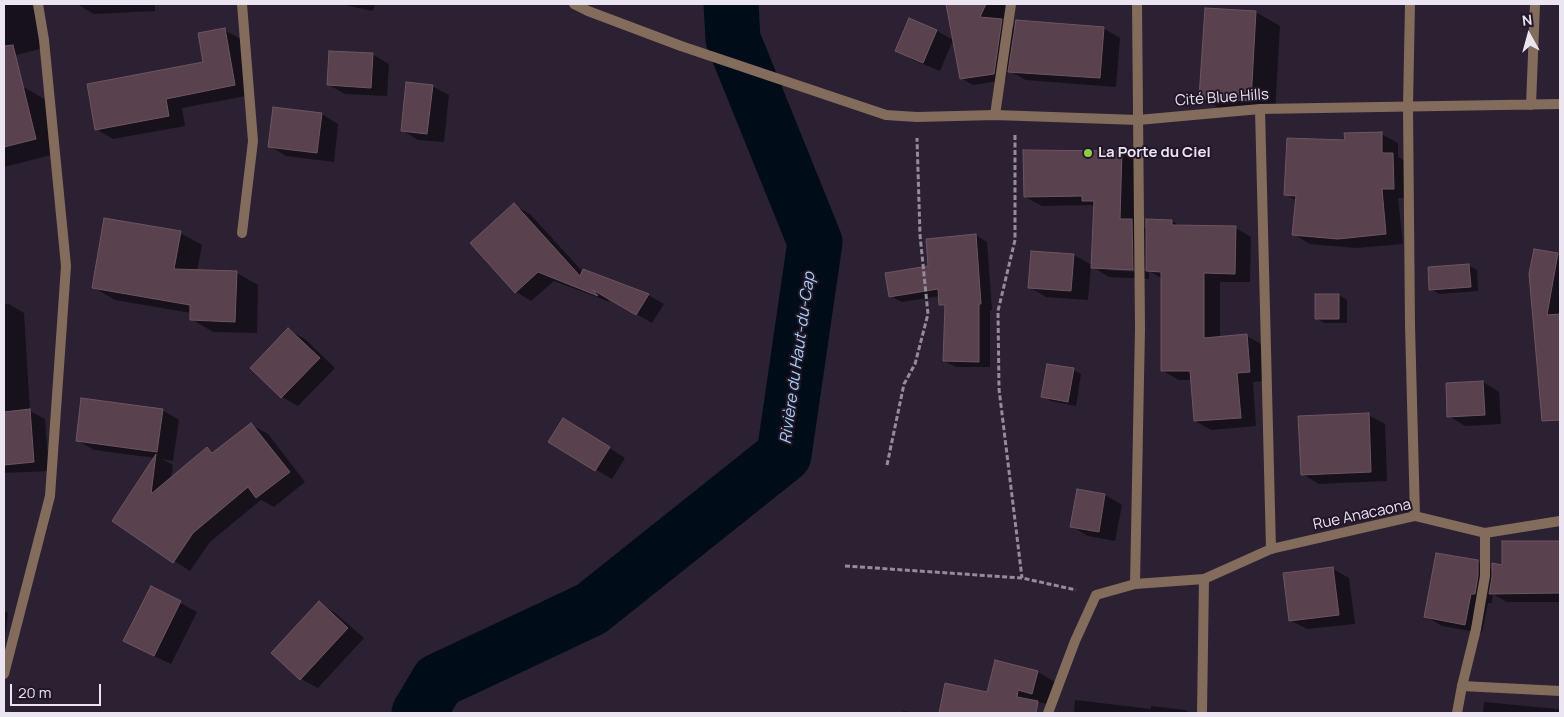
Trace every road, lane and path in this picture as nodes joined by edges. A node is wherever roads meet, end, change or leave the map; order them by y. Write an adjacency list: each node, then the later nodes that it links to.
1 (38, 4): 27 (street)
2 (242, 4): 16 (street)
3 (574, 4): 14 (street, Cité Blue Hills)
4 (1011, 4): 12 (street)
5 (1137, 4): 15 (street)
6 (1410, 4): 9 (street)
7 (1534, 4): 10 (street)
8 (1560, 104): 10 (street, Cité Blue Hills)
9 (1408, 106): 10 (street, Cité Blue Hills); 11 (street, Cité Blue Hills); 18 (street)
10 (1531, 106)
11 (1260, 109): 15 (street, Cité Blue Hills); 21 (street)
12 (995, 115): 13 (street, Cité Blue Hills); 14 (street, Cité Blue Hills)
13 (1016, 116): 15 (street, Cité Blue Hills); 23 (path)
14 (917, 117): 17 (path)
15 (1138, 120): 25 (street)
16 (242, 233)
17 (887, 465)
18 (1415, 516): 20 (street, Rue Anacaona); 21 (street, Rue Anacaona)
19 (1560, 522): 20 (street, Rue Anacaona)
20 (1485, 533): 28 (street)
21 (1271, 549): 24 (street, Rue Anacaona)
22 (845, 566): 23 (path)
23 (1022, 578): 26 (path)
24 (1204, 579): 25 (street, Rue Anacaona); 31 (street)
25 (1135, 584): 26 (street, Rue Anacaona)
26 (1096, 595): 30 (street)
27 (4, 674)
28 (1462, 686): 29 (street); 32 (street)
29 (1560, 691)
30 (1048, 713)
31 (1202, 713)
32 (1457, 713)

